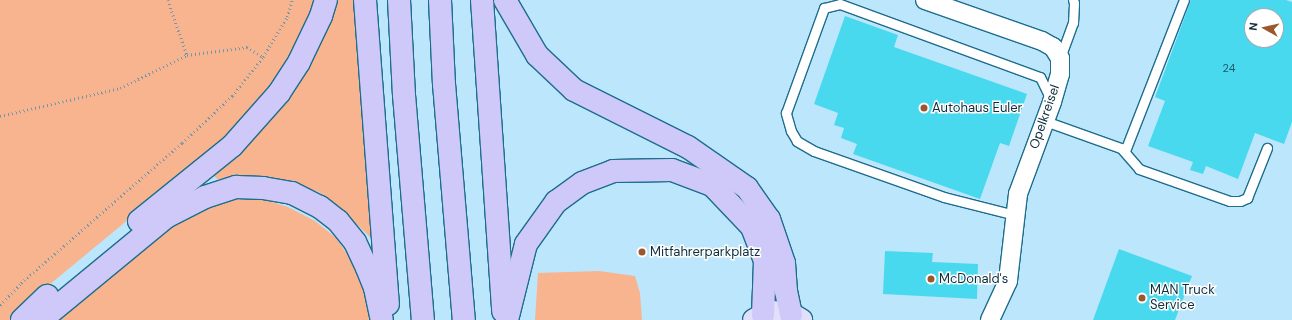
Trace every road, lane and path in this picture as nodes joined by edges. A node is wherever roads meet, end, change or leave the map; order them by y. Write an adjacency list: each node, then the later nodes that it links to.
1 (168, 0): 12 (path)
2 (292, 0): 13 (path)
3 (326, 0): 24 (highway)
4 (365, 0): 27 (highway)
5 (399, 0): 28 (highway)
6 (440, 0): 29 (highway)
7 (482, 0): 30 (highway)
8 (505, 0): 23 (highway)
9 (925, 0): 14 (street)
10 (1184, 0): 19 (lane)
11 (1074, 1): 14 (lane)
12 (188, 55): 13 (path); 16 (path)
13 (263, 57): 21 (path)
14 (1060, 58): 15 (street, Opelkreisel)
15 (1052, 102): 17 (street, Opelkreisel); 20 (lane)
16 (0, 116)
17 (1045, 121): 19 (lane); 20 (street, Opelkreisel)
18 (1267, 148): 19 (lane)
19 (1125, 151)
20 (1015, 214): 32 (street, Opelkreisel)
21 (0, 305)
22 (759, 317): 23 (main road); 31 (highway)
23 (796, 317)
24 (22, 320)
25 (41, 320): 26 (highway)
26 (382, 320)
27 (390, 320)
28 (424, 320)
29 (464, 320)
30 (504, 320)
31 (508, 320)
32 (990, 320)

